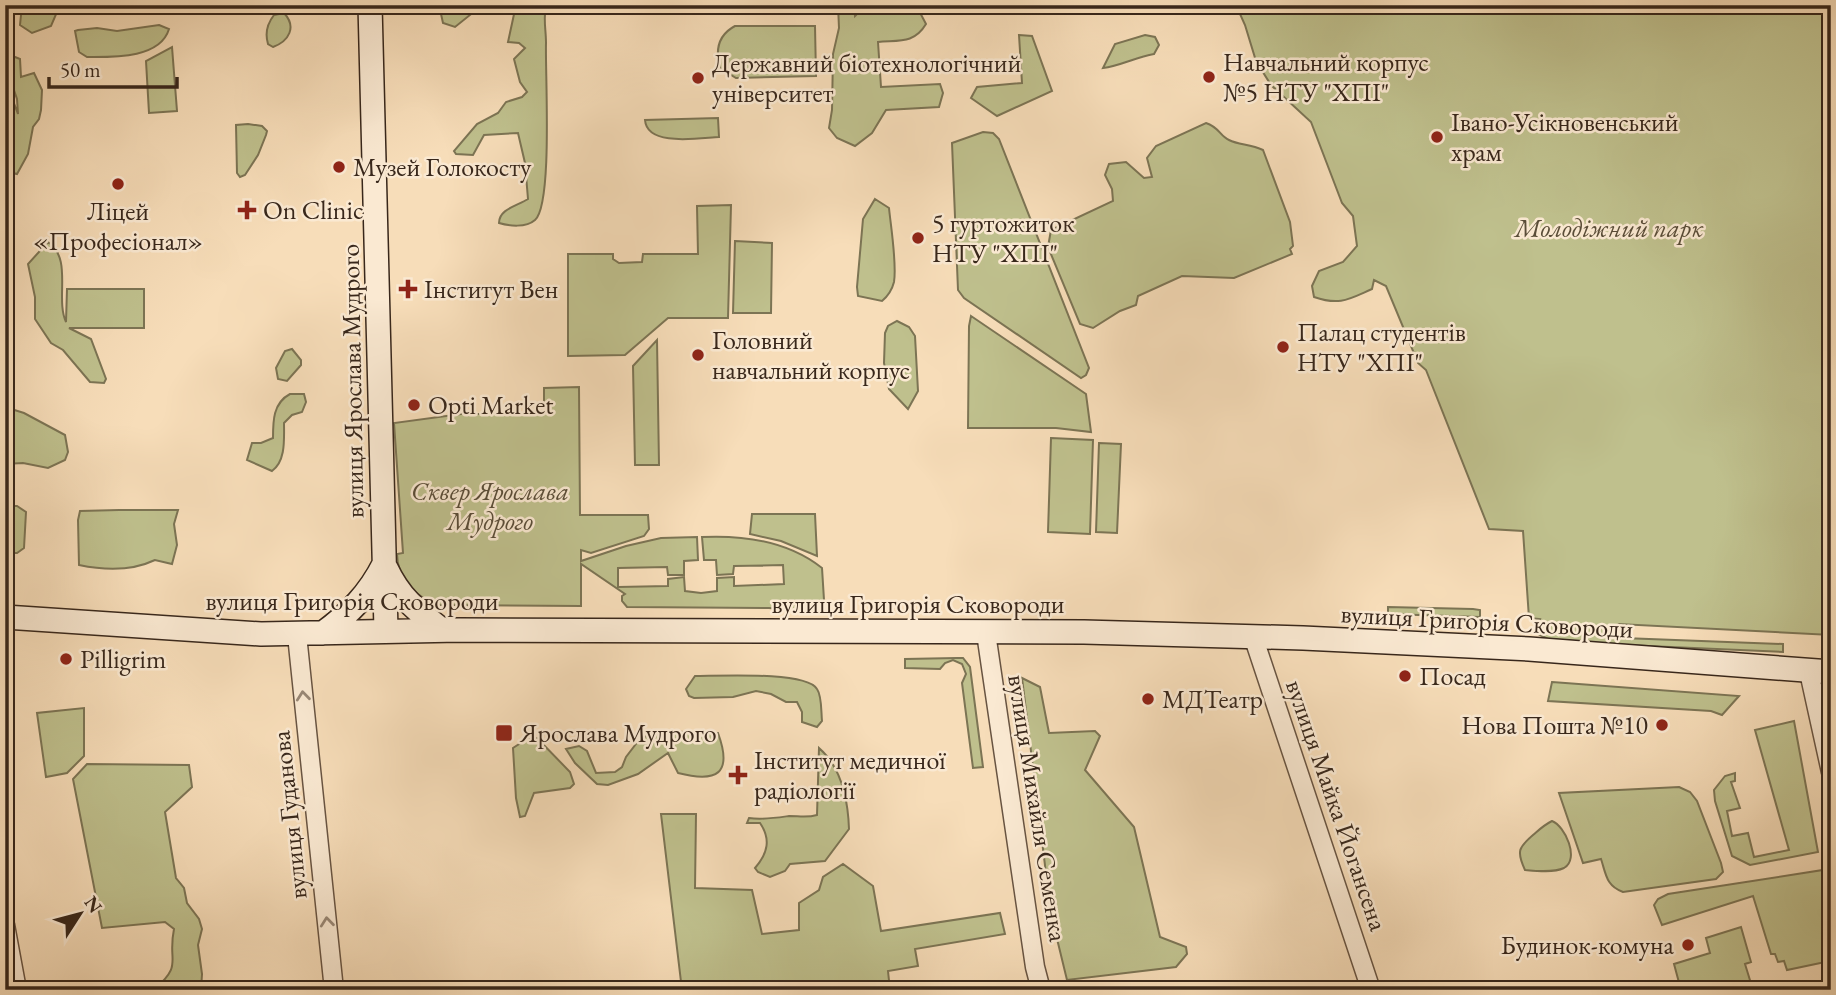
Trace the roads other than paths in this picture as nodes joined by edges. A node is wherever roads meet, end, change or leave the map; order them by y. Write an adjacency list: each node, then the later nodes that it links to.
1 (370, 5): 2 (main road, вулиця Ярослава Мудрого)
2 (384, 564): 4 (main road, вулиця Ярослава Мудрого); 5 (main road); 6 (main road)
3 (5, 617): 8 (main road, вулиця Григорія Сковороди)
4 (386, 630): 5 (main road, вулиця Григорія Сковороди); 6 (main road, вулиця Григорія Сковороди)
5 (442, 630): 7 (main road, вулиця Григорія Сковороди)
6 (323, 633): 8 (main road, вулиця Григорія Сковороди)
7 (986, 633): 9 (main road, вулиця Григорія Сковороди); 15 (street, вулиця Михайля Семенка)
8 (298, 635): 14 (street, вулиця Гуданова, one-way to 8)
9 (1252, 636): 10 (main road, вулиця Григорія Сковороди); 16 (street, вулиця Майка Йогансена)
10 (1820, 672): 11 (street)
11 (1831, 772)
12 (5, 925): 13 (street)
13 (17, 990)
14 (334, 990)
15 (1041, 990)
16 (1371, 990)

